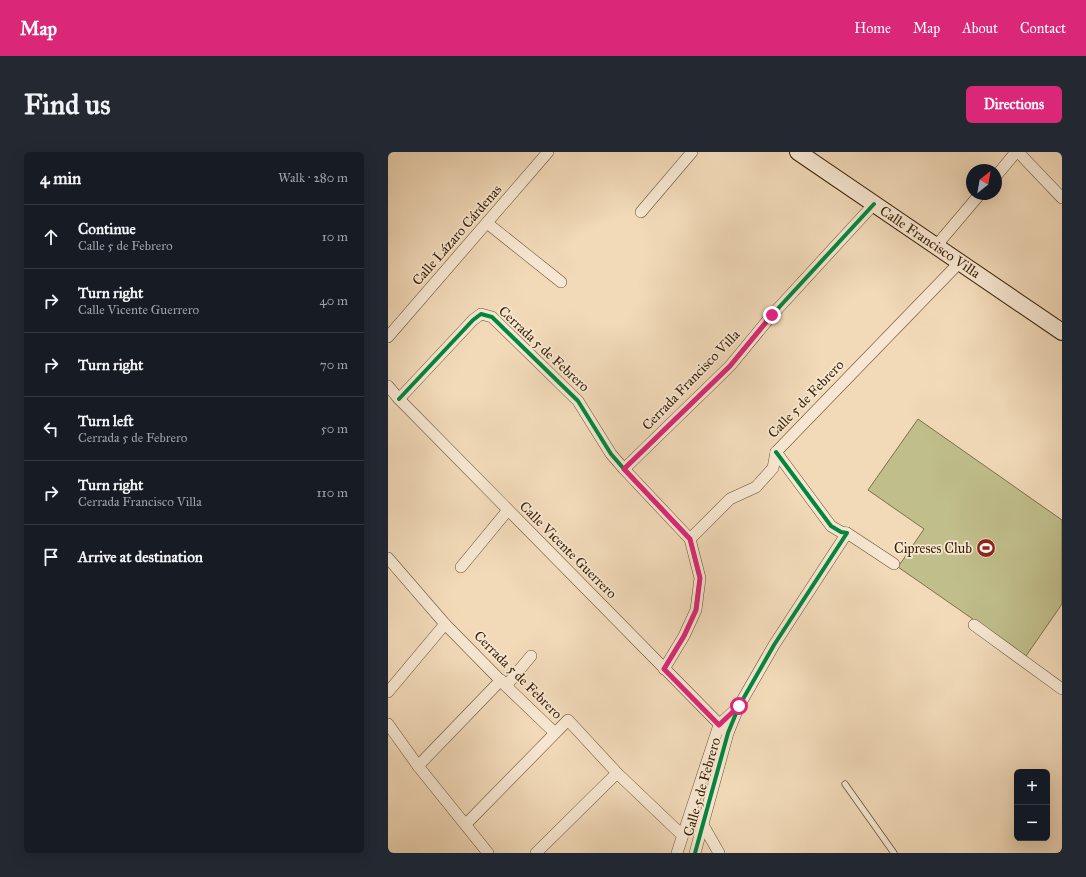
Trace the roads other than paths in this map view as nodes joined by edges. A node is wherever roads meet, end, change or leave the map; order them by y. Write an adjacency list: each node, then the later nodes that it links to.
1 (548, 152): 10 (street, Calle Lázaro Cárdenas)
2 (692, 152): 9 (street)
3 (798, 152): 8 (street, Calle Francisco Villa)
4 (1017, 152): 5 (street); 6 (street)
5 (1002, 169)
6 (1062, 198)
7 (975, 200): 11 (street)
8 (874, 204): 11 (street, Calle Francisco Villa); 19 (street, Cerrada Francisco Villa)
9 (641, 212)
10 (487, 223): 13 (street); 15 (street, Calle Lázaro Cárdenas)
11 (936, 246): 12 (street, Calle Francisco Villa)
12 (960, 262): 14 (street, Calle Francisco Villa); 18 (street, Calle 5 de Febrero)
13 (560, 282)
14 (1062, 332)
15 (388, 336)
16 (388, 386): 17 (street, Calle Vicente Guerrero)
17 (399, 399): 19 (street, Cerrada 5 de Febrero); 20 (street, Calle Vicente Guerrero)
18 (776, 452): 21 (street, Calle 5 de Febrero); 22 (street)
19 (624, 469): 22 (street, Cerrada 5 de Febrero)
20 (508, 510): 25 (street); 29 (street, Calle Vicente Guerrero)
21 (847, 533): 24 (street); 33 (street, Calle 5 de Febrero)
22 (690, 539): 29 (street)
23 (388, 558): 26 (street, Cerrada 5 de Febrero)
24 (894, 564)
25 (461, 568)
26 (445, 624): 30 (street, Cerrada 5 de Febrero); 32 (street)
27 (974, 625): 31 (street)
28 (531, 656): 30 (street)
29 (664, 669): 35 (street, Calle Vicente Guerrero)
30 (503, 683): 36 (street, Cerrada 5 de Febrero); 38 (street)
31 (1062, 689)
32 (388, 692)
33 (739, 706): 35 (street, Calle 5 de Febrero); 37 (street, Calle 5 de Febrero)
34 (388, 724): 38 (street)
35 (719, 725): 37 (street, Calle Vicente Guerrero); 43 (street, Calle 5 de Febrero)
36 (555, 733): 39 (street, Cerrada 5 de Febrero); 41 (street)
37 (728, 733): 42 (street, Calle 5 de Febrero)
38 (418, 766): 41 (street)
39 (617, 773): 43 (street, Cerrada 5 de Febrero); 44 (street)
40 (845, 784): 49 (lane)
41 (466, 824): 45 (street)
42 (703, 825): 47 (street, Calle 5 de Febrero); 48 (street)
43 (682, 835): 46 (street, Calle 5 de Febrero)
44 (542, 851)
45 (488, 853)
46 (677, 853)
47 (695, 853)
48 (719, 853)
49 (894, 853)

